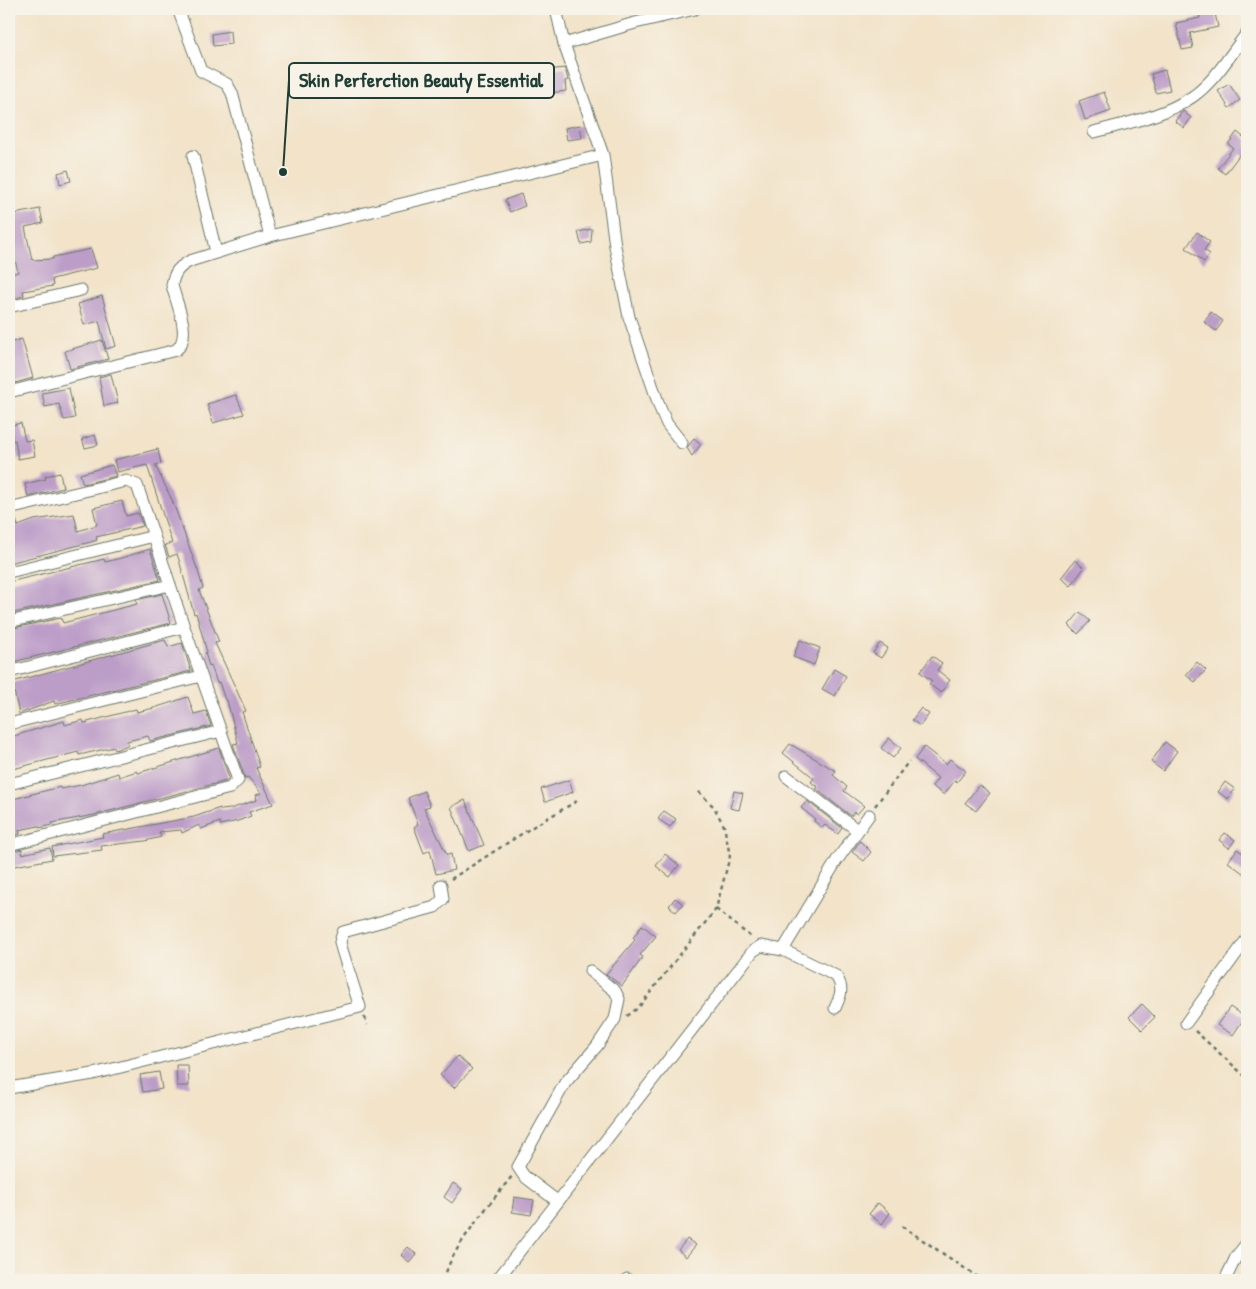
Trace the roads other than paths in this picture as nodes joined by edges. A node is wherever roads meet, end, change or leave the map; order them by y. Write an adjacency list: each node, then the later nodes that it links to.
1 (178, 9): 9 (street)
2 (556, 9): 5 (street)
3 (695, 9): 5 (street)
4 (1247, 33): 6 (street)
5 (564, 44): 7 (street)
6 (1094, 132)
7 (603, 155): 9 (street); 14 (street)
8 (193, 156): 10 (street)
9 (270, 236): 10 (street)
10 (216, 252): 13 (street)
11 (80, 290): 12 (street)
12 (9, 307)
13 (9, 392)
14 (682, 443)
15 (9, 509): 16 (street)
16 (154, 536): 17 (street); 18 (street)
17 (9, 572)
18 (170, 585): 19 (street); 20 (street)
19 (9, 622)
20 (184, 627): 21 (street); 22 (street)
21 (9, 672)
22 (201, 676): 23 (street); 24 (street)
23 (9, 724)
24 (221, 731): 26 (street); 29 (street)
25 (786, 776): 28 (street)
26 (9, 784)
27 (869, 815): 28 (street)
28 (857, 830): 32 (street)
29 (9, 846)
30 (440, 885): 36 (street)
31 (1247, 940): 35 (street)
32 (783, 950): 34 (street); 37 (street)
33 (590, 971): 37 (street)
34 (835, 1008)
35 (1186, 1023)
36 (9, 1088)
37 (557, 1201): 39 (street)
38 (1247, 1243): 40 (street)
39 (497, 1280)
40 (1226, 1280)

